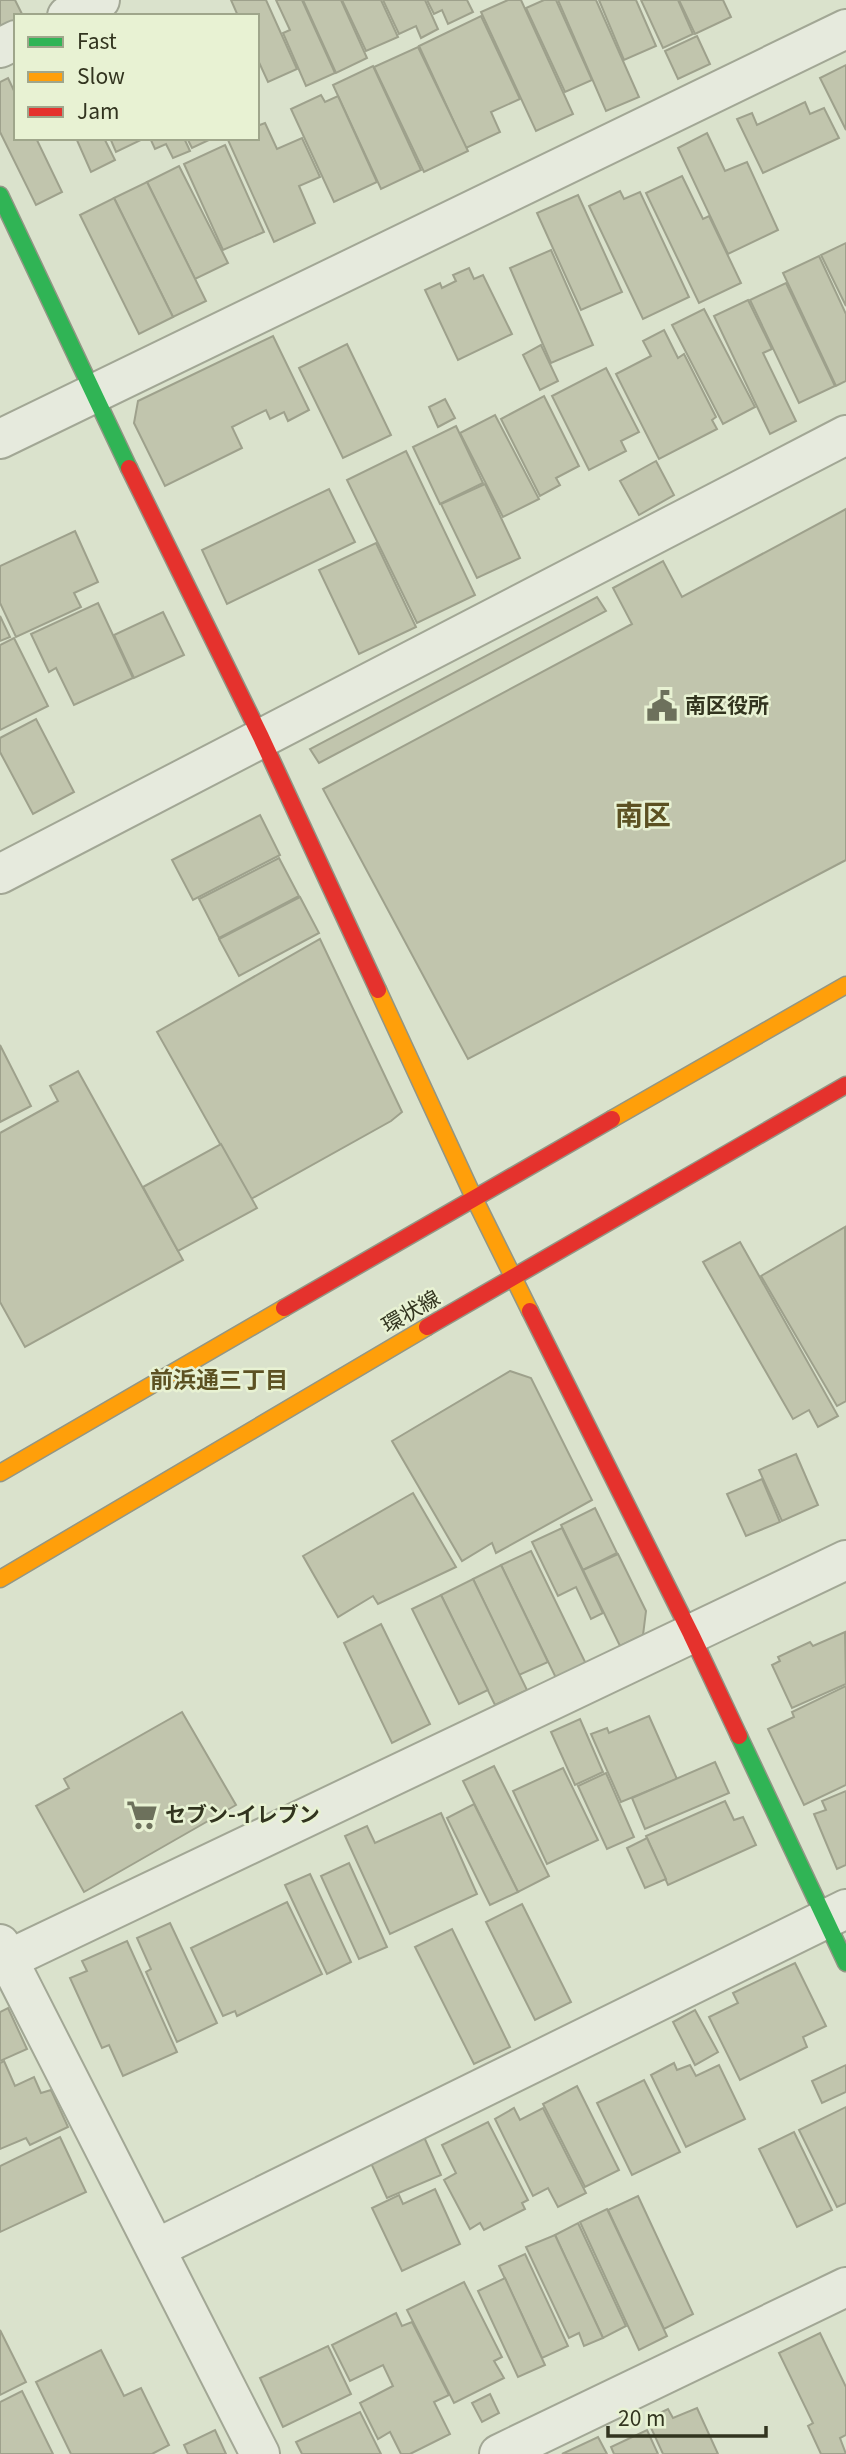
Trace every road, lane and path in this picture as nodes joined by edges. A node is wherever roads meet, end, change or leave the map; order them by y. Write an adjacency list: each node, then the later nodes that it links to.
1 (100, 0): 2 (street)
2 (71, 14)
3 (846, 29): 5 (street)
4 (0, 195): 5 (street)
5 (93, 395): 7 (street); 8 (street)
6 (846, 435): 8 (street)
7 (0, 439)
8 (261, 737): 9 (street); 12 (street)
9 (0, 874)
10 (846, 985): 12 (street)
11 (846, 1085): 13 (street, 環状線)
12 (474, 1198): 13 (street); 14 (street)
13 (513, 1277): 16 (street, 環状線); 17 (street)
14 (0, 1473)
15 (846, 1560): 17 (street)
16 (0, 1579)
17 (691, 1634): 18 (street); 19 (street)
18 (836, 1914): 20 (street); 21 (street)
19 (4, 1952): 21 (street)
20 (846, 1963)
21 (157, 2248): 23 (street)
22 (846, 2287): 24 (street)
23 (261, 2454)
24 (499, 2454)

